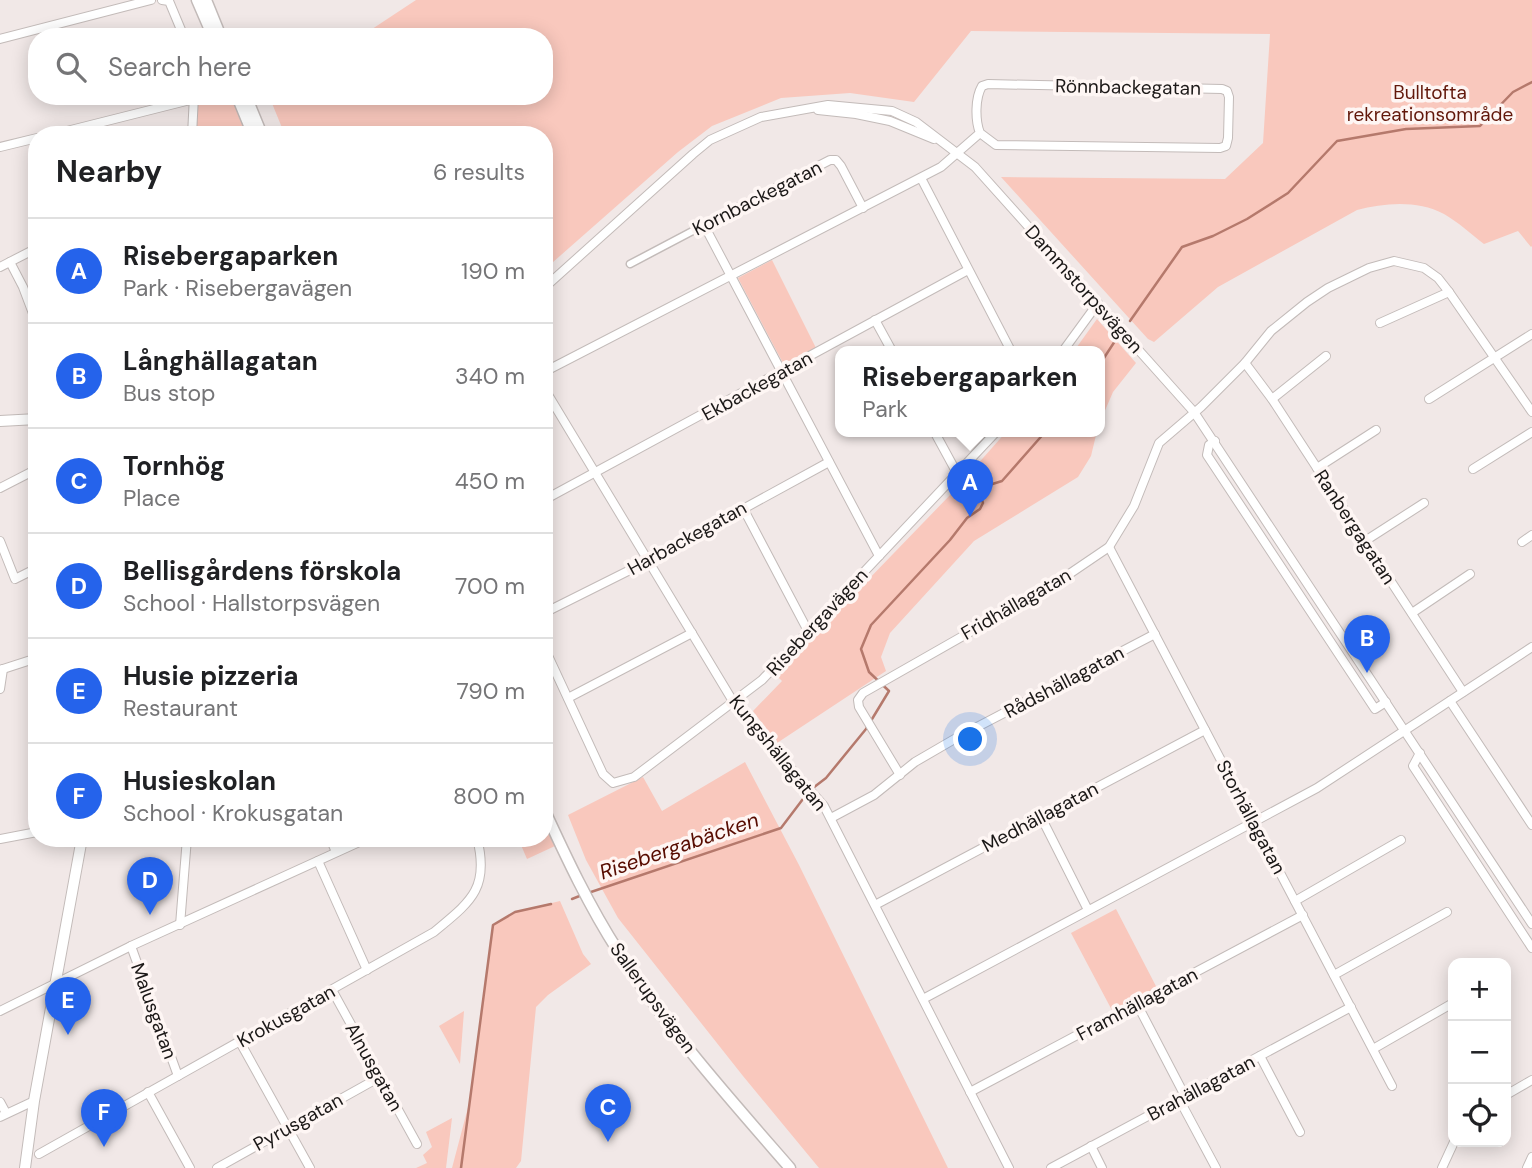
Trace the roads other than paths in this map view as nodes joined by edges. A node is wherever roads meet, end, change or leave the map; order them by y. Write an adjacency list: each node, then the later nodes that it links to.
1 (151, 0): 5 (street)
2 (197, 0): 7 (main road)
3 (206, 0): 8 (main road)
4 (165, 1): 6 (street)
5 (43, 28)
6 (179, 28)
7 (209, 28)
8 (217, 28)
9 (28, 32): 10 (street)
10 (0, 39)
11 (164, 105): 15 (street)
12 (194, 105): 16 (street)
13 (241, 105): 17 (main road)
14 (250, 105): 18 (main road)
15 (85, 126)
16 (192, 126)
17 (250, 126)
18 (258, 126)
19 (980, 133): 19 (street, Rönnbackegatan); 22 (street)
20 (28, 140): 21 (street)
21 (0, 147)
22 (957, 153): 23 (street); 32 (street, Dammstorpsvägen); 35 (street, Dammstorpsvägen)
23 (921, 178): 24 (street); 30 (street)
24 (863, 208): 25 (street, Kornbackegatan); 31 (street)
25 (704, 225): 28 (street, Kornbackegatan); 31 (street)
26 (28, 253): 27 (street)
27 (10, 262): 29 (street); 34 (street)
28 (630, 264)
29 (0, 267)
30 (968, 270): 36 (street, Ekbackegatan); 40 (street)
31 (731, 276): 45 (street); 46 (street)
32 (553, 280)
33 (1449, 292): 37 (street); 43 (street, Fridhällagatan); 44 (street, Fridhällagatan)
34 (28, 300)
35 (1098, 303): 41 (street); 50 (street, Dammstorpsvägen)
36 (875, 320): 39 (street); 46 (street, Ekbackegatan)
37 (1380, 323)
38 (1532, 334): 43 (street)
39 (888, 346)
40 (1009, 346)
41 (1067, 346)
42 (1326, 356): 47 (street)
43 (1495, 357): 48 (street); 51 (street, Fridhällagatan)
44 (1245, 363): 47 (street, Ranbergagatan); 50 (street, Fridhällagatan)
45 (553, 367)
46 (782, 372): 59 (street); 63 (street, Ekbackegatan)
47 (1272, 399): 60 (street, Ranbergagatan)
48 (1429, 400)
49 (553, 403): 63 (street, Kungshällagatan)
50 (1195, 412): 58 (street, Dammstorpsvägen); 73 (street, Fridhällagatan)
51 (1532, 412)
52 (28, 419): 53 (street)
53 (0, 421)
54 (1376, 430): 60 (street)
55 (1532, 432): 61 (street)
56 (937, 437): 64 (street)
57 (992, 437): 64 (street, Risebergavägen)
58 (1215, 441): 91 (street, Dammstorpsvägen); 91 (street, Dammstorpsvägen)
59 (830, 462): 68 (street, Harbackegatan); 74 (street)
60 (1317, 468): 71 (street, Ranbergagatan)
61 (1473, 469)
62 (28, 474): 65 (street)
63 (596, 474): 66 (street, Ekbackegatan); 75 (street, Kungshällagatan)
64 (958, 475): 74 (street, Risebergavägen)
65 (0, 488)
66 (553, 496)
67 (1424, 503): 71 (street)
68 (743, 508): 75 (street, Harbackegatan); 80 (street)
69 (1532, 536): 72 (street)
70 (0, 541): 76 (street)
71 (1365, 541): 79 (street, Ranbergagatan)
72 (1522, 542)
73 (1109, 547): 82 (street, Storhällagatan); 96 (street, Fridhällagatan)
74 (879, 556): 80 (street, Risebergavägen)
75 (648, 561): 78 (street, Harbackegatan); 81 (street, Kungshällagatan)
76 (28, 572)
77 (1470, 574): 79 (street)
78 (553, 608)
79 (1412, 613): 88 (street, Ranbergagatan)
80 (808, 631): 92 (street, Risebergavägen)
81 (692, 633): 89 (street); 92 (street, Kungshällagatan)
82 (1155, 634): 93 (street, Storhällagatan); 96 (street, Rådshällagatan)
83 (1532, 647): 88 (street)
84 (28, 661): 86 (street)
85 (553, 666): 89 (street)
86 (1, 670): 87 (street)
87 (0, 689)
88 (1463, 692): 90 (street)
89 (568, 698): 92 (street, Risebergavägen)
90 (1450, 701): 94 (street); 100 (street)
91 (1386, 702): 94 (street, Dammstorpsvägen)
92 (734, 703): 98 (street, Kungshällagatan)
93 (1205, 730): 97 (street, Medhällagatan); 99 (street, Storhällagatan)
94 (1405, 731): 95 (street, Dammstorpsvägen); 99 (street)
95 (1420, 753): 117 (street, Dammstorpsvägen); 120 (street, Dammstorpsvägen)
96 (900, 775): 98 (street, Rådshällagatan)
97 (1041, 817): 113 (street, Medhällagatan); 114 (street)
98 (831, 818): 113 (street, Kungshällagatan)
99 (1254, 821): 112 (street, Storhällagatan); 114 (street)
100 (1532, 825)
101 (553, 829): 156 (main road, Sallerupsvägen)
102 (28, 834): 103 (street)
103 (0, 839)
104 (1401, 841): 112 (street)
105 (80, 847): 123 (street)
106 (186, 847): 118 (street)
107 (334, 847): 110 (street)
108 (347, 847): 110 (street)
109 (478, 847): 121 (street, Krokusgatan)
110 (336, 852): 111 (street)
111 (318, 861): 118 (street); 121 (street)
112 (1295, 901): 116 (street, Storhällagatan)
113 (875, 905): 125 (street, Kungshällagatan)
114 (1088, 910): 125 (street)
115 (1447, 912): 122 (street)
116 (1303, 915): 122 (street, Storhällagatan); 126 (street, Framhällagatan)
117 (1532, 924)
118 (180, 925): 119 (street)
119 (131, 946): 123 (street); 133 (street, Malusgatan)
120 (1532, 948)
121 (367, 970): 124 (street, Krokusgatan)
122 (1334, 975): 128 (street, Storhällagatan)
123 (55, 982): 129 (street); 141 (street)
124 (332, 990): 130 (street, Krokusgatan); 134 (street, Alnusgatan)
125 (923, 999): 139 (street, Kungshällagatan)
126 (1137, 1004): 139 (street, Framhällagatan); 140 (street)
127 (1448, 1006): 131 (street)
128 (1351, 1007): 131 (street, Storhällagatan); 132 (street, Brahällagatan)
129 (0, 1011)
130 (240, 1042): 133 (street, Krokusgatan); 144 (street)
131 (1373, 1049): 136 (street, Storhällagatan)
132 (1259, 1056): 140 (street, Brahällagatan); 145 (street)
133 (178, 1076): 138 (street, Krokusgatan)
134 (380, 1077): 144 (street, Pyrusgatan); 146 (street, Alnusgatan)
135 (1532, 1080): 137 (street)
136 (1392, 1086)
137 (1511, 1092)
138 (148, 1093): 149 (street, Krokusgatan); 153 (street)
139 (970, 1093): 157 (street, Kungshällagatan)
140 (1182, 1098): 147 (street, Brahällagatan); 160 (street)
141 (34, 1101): 143 (street); 152 (street)
142 (0, 1102): 143 (street)
143 (3, 1115)
144 (287, 1128): 154 (street, Pyrusgatan); 155 (street)
145 (1300, 1132)
146 (417, 1144)
147 (1091, 1146): 158 (street, Brahällagatan); 159 (street)
148 (1452, 1147): 161 (street)
149 (39, 1154)
150 (1532, 1157): 151 (street)
151 (1528, 1167)
152 (25, 1168)
153 (190, 1168)
154 (217, 1168)
155 (310, 1168)
156 (790, 1168)
157 (1009, 1168)
158 (1051, 1168)
159 (1102, 1168)
160 (1216, 1168)
161 (1442, 1168)

